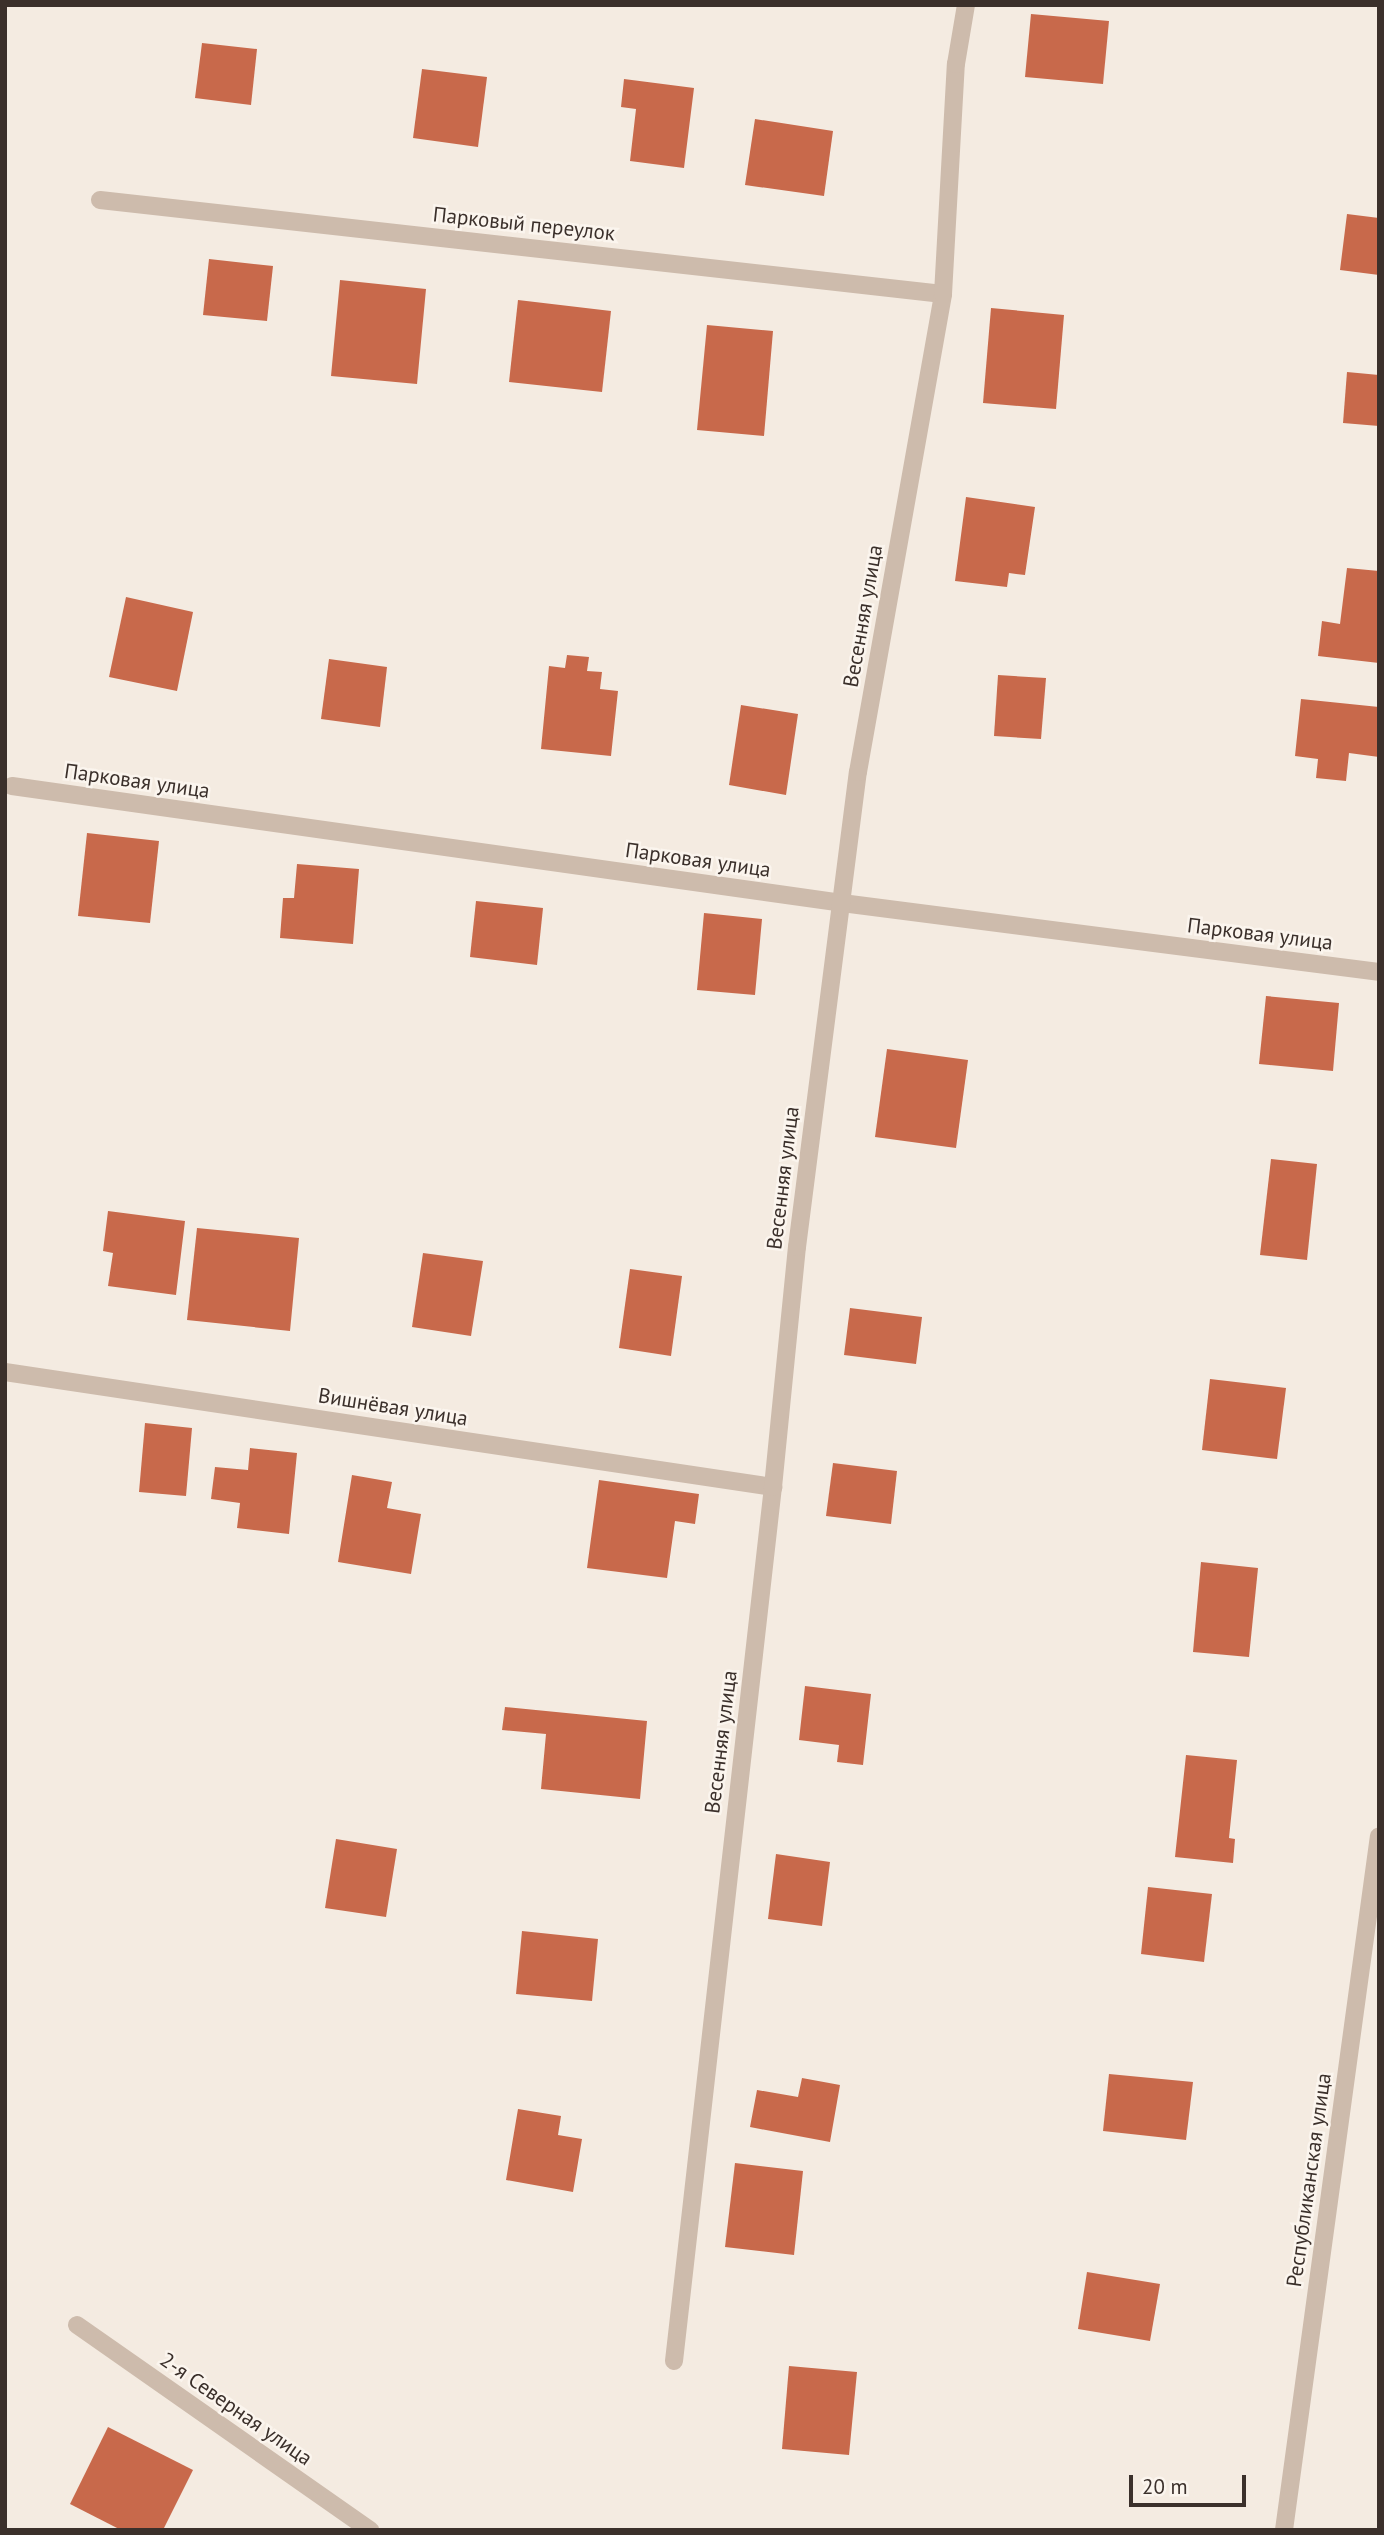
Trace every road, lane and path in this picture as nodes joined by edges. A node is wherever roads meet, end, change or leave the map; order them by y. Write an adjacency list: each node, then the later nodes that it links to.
1 (966, 5): 3 (street, Весенняя улица)
2 (100, 200): 3 (street, Парковый переулок)
3 (943, 294): 5 (street, Весенняя улица)
4 (12, 786): 5 (street, Парковая улица)
5 (842, 903): 6 (street, Парковая улица); 8 (street, Весенняя улица)
6 (1379, 972)
7 (5, 1372): 8 (street, Вишнёвая улица)
8 (773, 1487): 11 (street, Весенняя улица)
9 (1379, 1836): 13 (street, Республиканская улица)
10 (77, 2325): 12 (street, 2-я Северная улица)
11 (674, 2361)
12 (370, 2530)
13 (1284, 2530)

